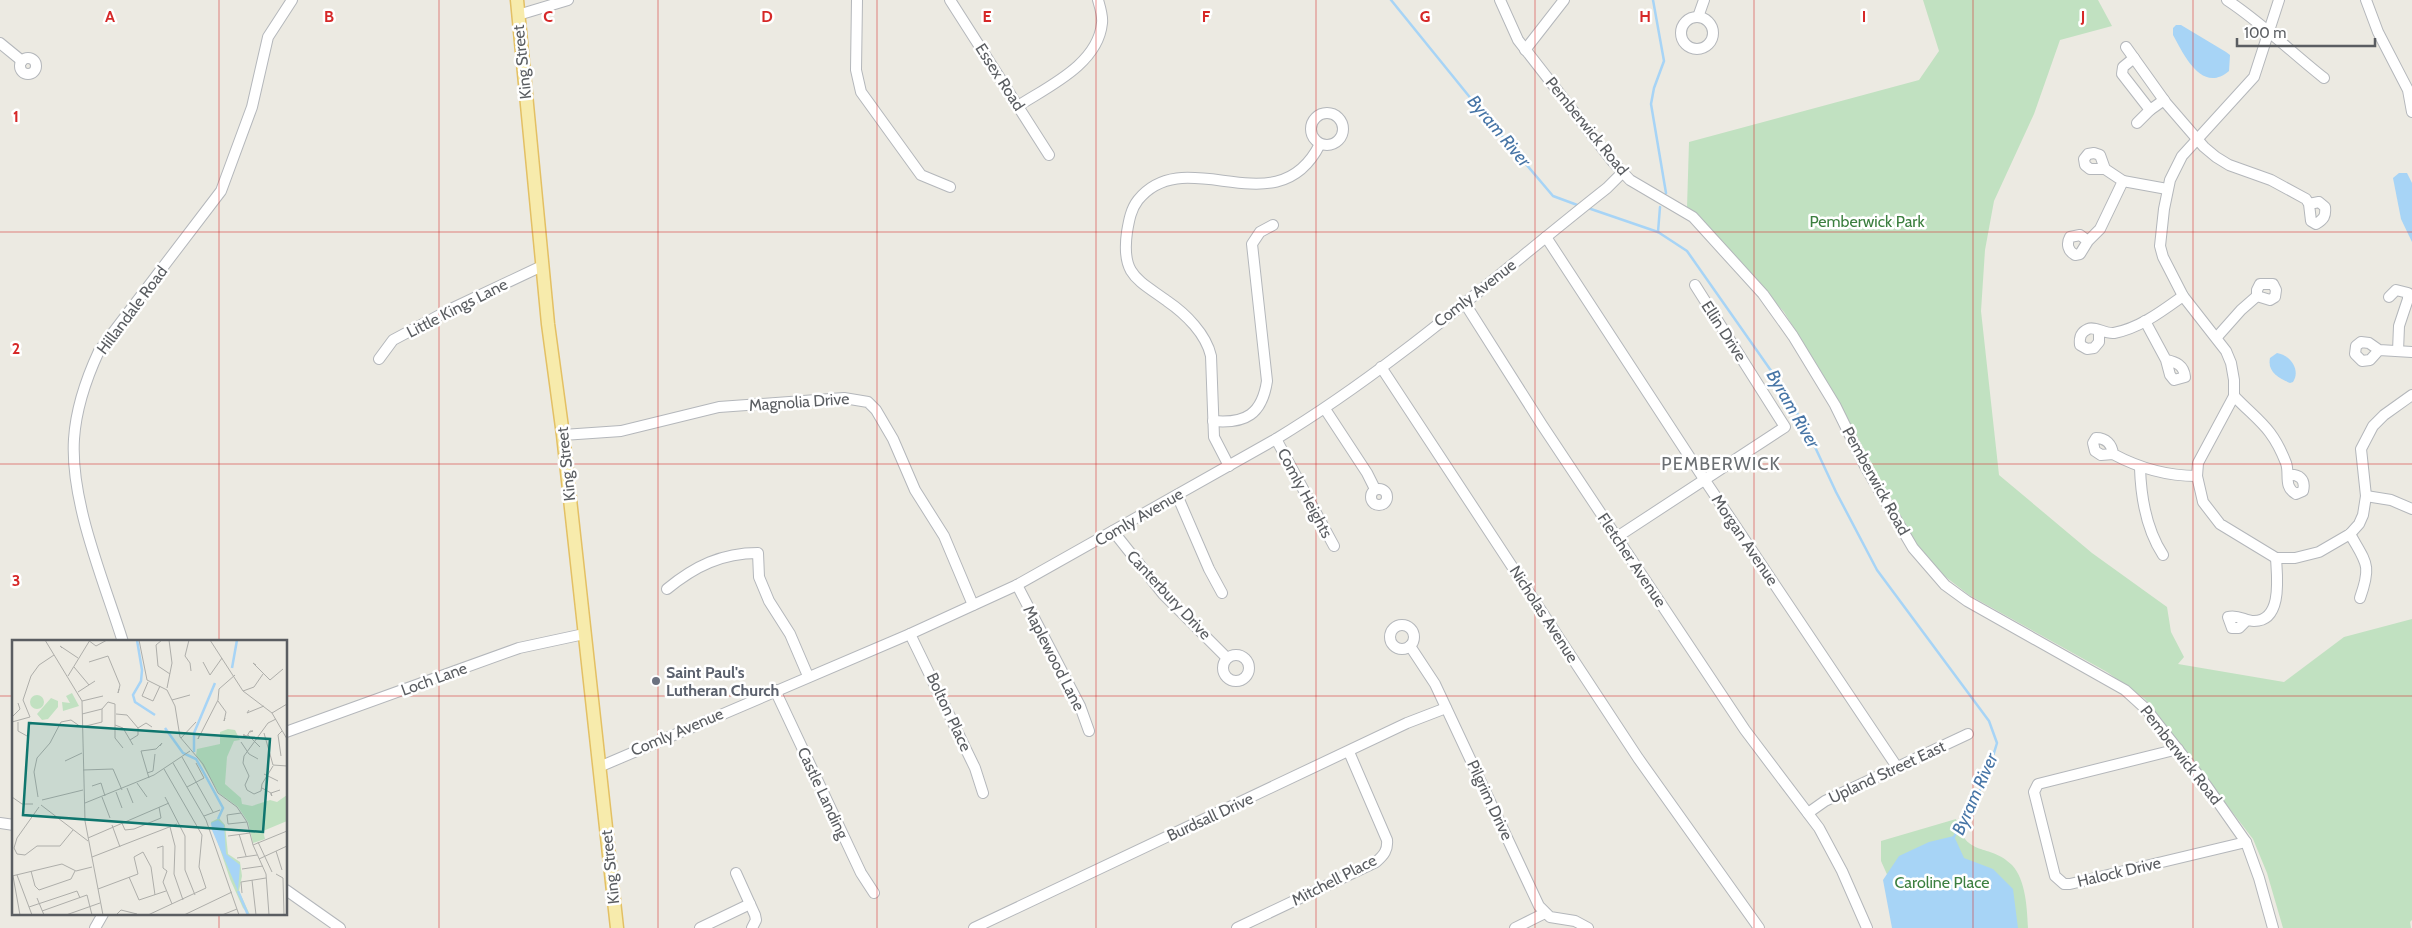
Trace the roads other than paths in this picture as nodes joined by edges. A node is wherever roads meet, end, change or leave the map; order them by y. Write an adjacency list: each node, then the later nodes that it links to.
1 (292, 0): 83 (street, Hillandale Road)
2 (568, 0): 12 (street)
3 (857, 0): 32 (street)
4 (950, 0): 22 (street, Essex Road)
5 (1098, 0): 22 (street)
6 (1500, 0): 17 (street, Pemberwick Road)
7 (1564, 0): 17 (street)
8 (1704, 0): 13 (street)
9 (2227, 0): 14 (street)
10 (2279, 0): 14 (street)
11 (2366, 0): 24 (street)
12 (516, 5): 38 (main road, King Street)
13 (1698, 17)
14 (2269, 30): 20 (street); 26 (street)
15 (0, 43): 19 (street)
16 (2126, 47): 18 (street)
17 (1525, 50): 30 (street, Pemberwick Road)
18 (2134, 58): 21 (street); 23 (street)
19 (22, 61)
20 (2324, 78)
21 (2164, 100): 23 (street); 26 (street)
22 (1018, 106): 28 (street, Essex Road)
23 (2150, 110): 25 (street)
24 (2412, 112)
25 (2137, 123)
26 (2198, 137): 33 (street); 34 (street)
27 (1320, 144): 56 (street)
28 (1049, 154)
29 (2104, 169): 31 (street)
30 (1623, 172): 36 (street, Comly Avenue); 92 (street, Pemberwick Road)
31 (2123, 181): 33 (street); 37 (street)
32 (950, 187)
33 (2167, 189): 40 (street)
34 (2309, 204)
35 (1273, 225): 56 (street)
36 (1546, 237): 43 (street, Comly Avenue); 64 (street, Morgan Avenue)
37 (2088, 241)
38 (542, 266): 50 (street, Little Kings Lane); 57 (main road, King Street)
39 (1695, 285): 64 (street, Ellin Drive)
40 (2183, 296): 44 (street); 46 (street)
41 (2257, 296): 46 (street)
42 (2390, 297): 48 (street)
43 (1464, 302): 52 (street, Comly Avenue); 71 (street, Fletcher Avenue)
44 (2145, 321): 45 (street); 51 (street)
45 (2099, 331)
46 (2217, 337): 54 (street)
47 (2379, 350): 48 (street)
48 (2398, 351): 49 (street)
49 (2412, 352)
50 (379, 360)
51 (2166, 360)
52 (1381, 367): 55 (street, Comly Avenue); 115 (street, Nicholas Avenue)
53 (2412, 395): 67 (street)
54 (2234, 396): 62 (street); 63 (street)
55 (1325, 409): 58 (street, Comly Avenue); 65 (street)
56 (1213, 421): 60 (street)
57 (563, 435): 79 (street, Magnolia Drive); 81 (main road, King Street)
58 (1276, 439): 60 (street, Comly Avenue); 72 (street, Comly Heights)
59 (2113, 454): 61 (street)
60 (1229, 466): 66 (street, Comly Avenue)
61 (2140, 468): 63 (street); 73 (street)
62 (2288, 475)
63 (2197, 476): 74 (street)
64 (1704, 478): 71 (street); 94 (street, Morgan Avenue)
65 (1375, 490)
66 (1177, 495): 69 (street, Comly Avenue); 77 (street)
67 (2366, 496): 68 (street); 70 (street)
68 (2412, 509)
69 (1113, 531): 75 (street, Comly Avenue); 85 (street, Canterbury Drive)
70 (2350, 534): 74 (street); 78 (street)
71 (1617, 537): 97 (street, Fletcher Avenue)
72 (1334, 546)
73 (2163, 556)
74 (2276, 558): 80 (street)
75 (1017, 585): 79 (street, Comly Avenue); 90 (street, Maplewood Lane)
76 (667, 589): 86 (street)
77 (1222, 593)
78 (2360, 598)
79 (973, 605): 82 (street, Comly Avenue)
80 (2247, 620)
81 (584, 634): 89 (street, Loch Lane); 95 (main road, King Street)
82 (910, 634): 86 (street, Comly Avenue); 96 (street, Bolton Place)
83 (122, 640)
84 (1410, 646): 88 (street, Pilgrim Drive)
85 (1227, 658)
86 (808, 676): 87 (street, Comly Avenue)
87 (774, 690): 95 (street, Comly Avenue); 101 (street, Castle Landing)
88 (1446, 708): 93 (street, Burdsall Drive); 103 (street, Pilgrim Drive)
89 (288, 731)
90 (1089, 731)
91 (1968, 734): 94 (street, Upland Street East)
92 (2178, 750): 98 (street, Pemberwick Road); 98 (street, Halock Drive)
93 (1349, 752): 105 (street, Burdsall Drive); 112 (street, Mitchell Place)
94 (1897, 766): 97 (street, Upland Street East)
95 (599, 767): 108 (main road, King Street)
96 (983, 793)
97 (1808, 813): 116 (street)
98 (2246, 842): 117 (street, Pemberwick Road)
99 (736, 873): 102 (street)
100 (288, 891): 107 (street)
101 (874, 893)
102 (750, 904): 109 (street); 110 (street)
103 (1544, 913): 113 (street); 114 (street)
104 (101, 916): 106 (street)
105 (989, 925): 111 (street, Burdsall Drive)
106 (96, 928)
107 (340, 928)
108 (617, 928)
109 (700, 928)
110 (752, 928)
111 (974, 928)
112 (1237, 928)
113 (1515, 928)
114 (1588, 928)
115 (1759, 928)
116 (1867, 928)
117 (2273, 928)

